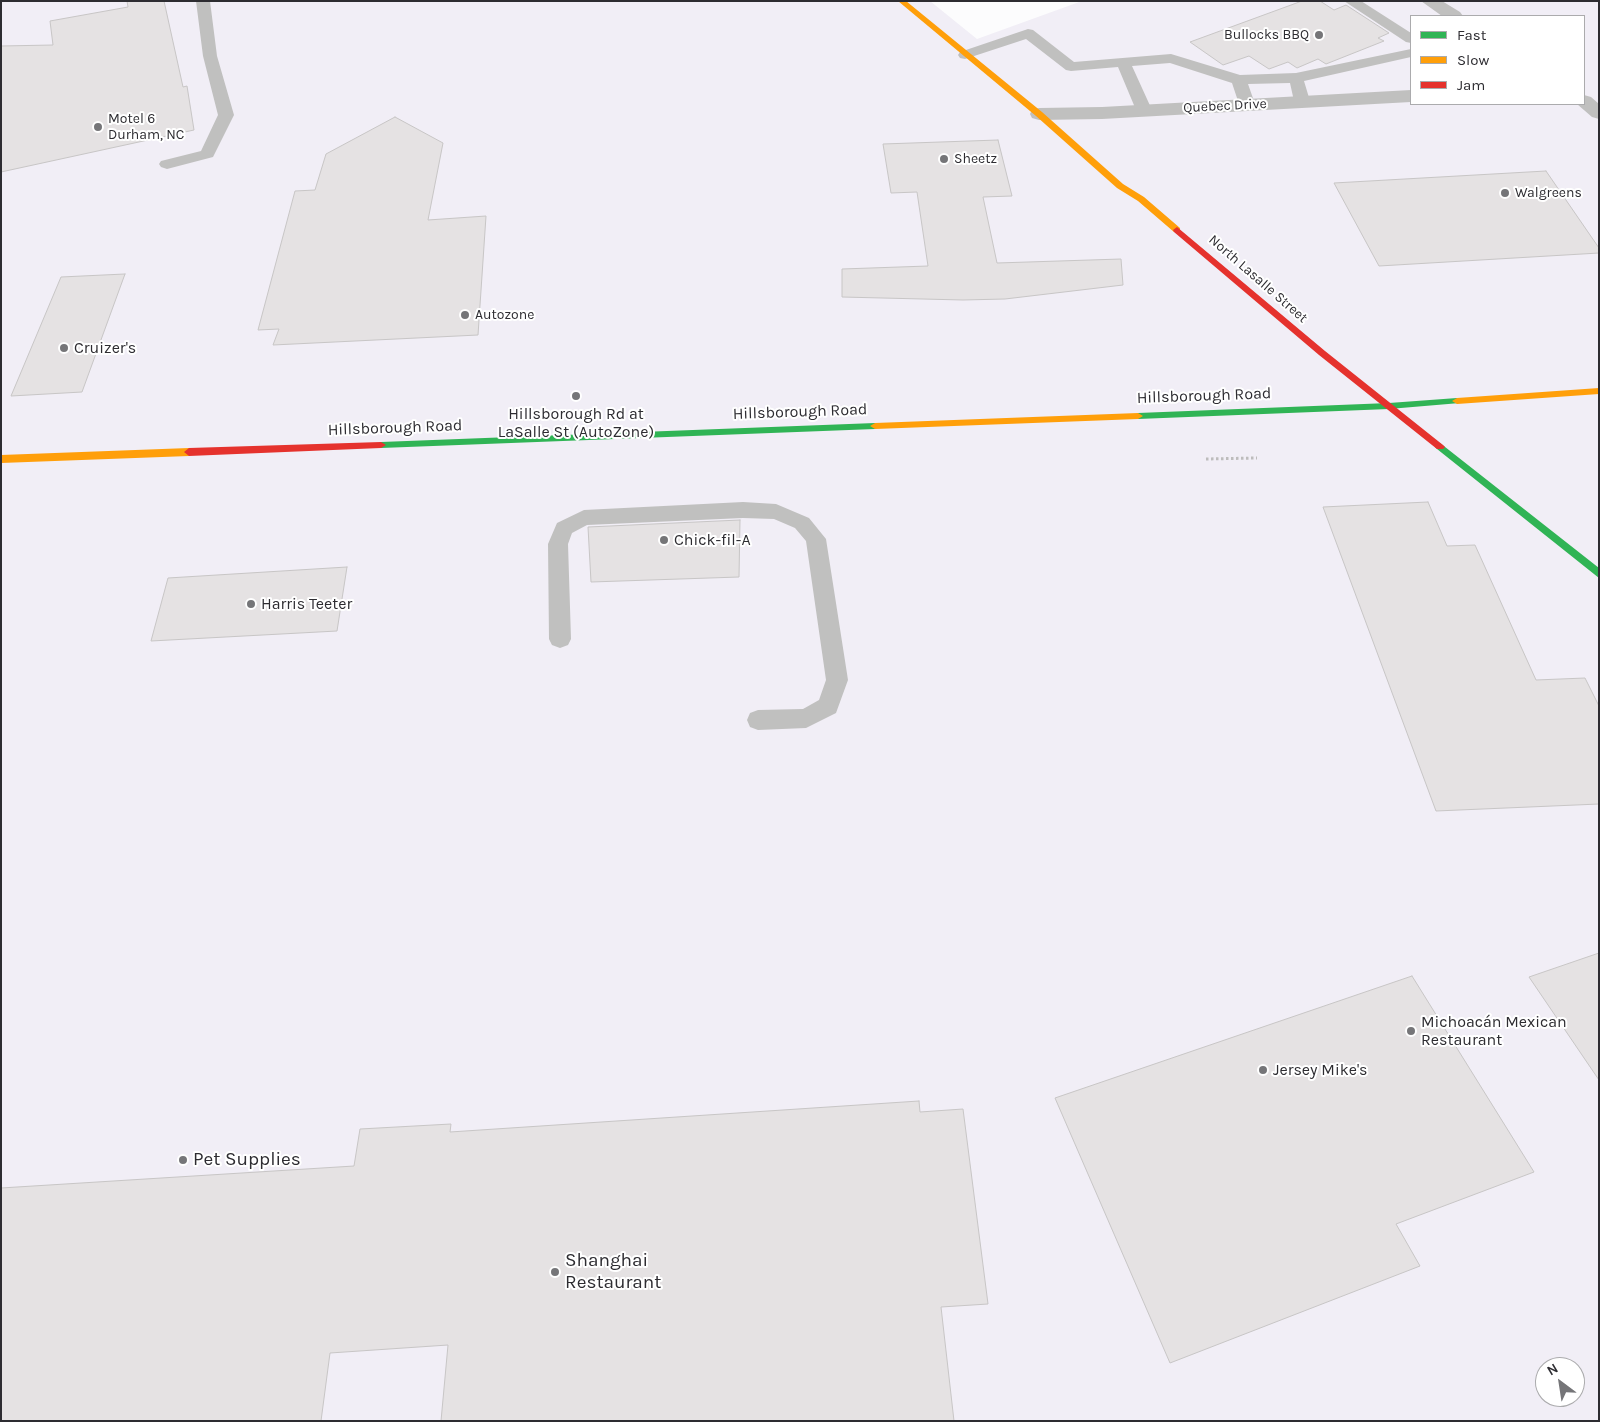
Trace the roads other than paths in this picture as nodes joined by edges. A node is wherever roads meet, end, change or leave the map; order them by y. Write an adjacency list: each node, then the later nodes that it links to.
1 (203, 1): 19 (lane)
2 (901, 1): 8 (main road, North Lasalle Street)
3 (1351, 1): 6 (lane)
4 (1429, 1): 5 (street)
5 (1452, 15)
6 (1410, 38)
7 (1410, 53): 10 (lane)
8 (965, 55): 9 (lane); 18 (main road, North Lasalle Street)
9 (1124, 62): 11 (lane); 16 (lane)
10 (1296, 78): 11 (lane); 13 (lane)
11 (1239, 80): 15 (lane)
12 (1410, 96): 13 (street, Quebec Drive)
13 (1302, 101): 15 (street, Quebec Drive)
14 (1585, 102): 17 (street)
15 (1247, 104): 16 (street, Quebec Drive)
16 (1144, 110): 18 (street, Quebec Drive)
17 (1599, 113)
18 (1038, 114): 21 (main road, North Lasalle Street)
19 (167, 164)
20 (1599, 391): 21 (main road, Hillsborough Road)
21 (1388, 406): 22 (main road, Hillsborough Road); 23 (main road, North Lasalle Street)
22 (1, 459)
23 (1599, 574)
24 (560, 639): 25 (lane)
25 (758, 720)

